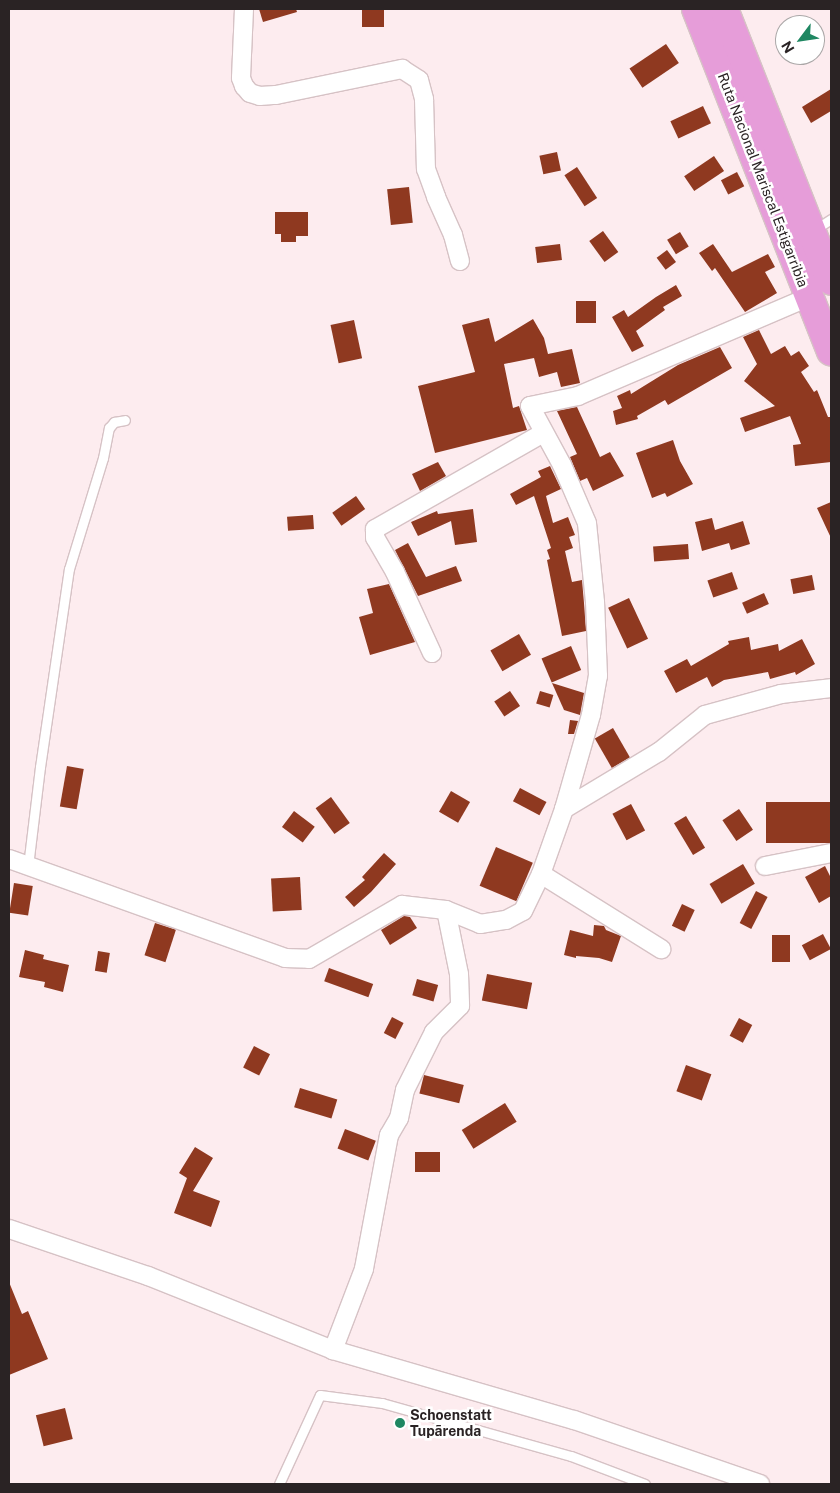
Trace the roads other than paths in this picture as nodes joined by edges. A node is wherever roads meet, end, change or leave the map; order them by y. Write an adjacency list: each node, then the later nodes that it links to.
1 (244, 9): 5 (street)
2 (696, 9): 7 (highway, Ruta Nacional Mariscal Estigarribia)
3 (724, 9): 4 (highway, Ruta Nacional Mariscal Estigarribia)
4 (821, 225): 6 (highway, Ruta Nacional Mariscal Estigarribia)
5 (460, 261)
6 (831, 281)
7 (809, 297): 8 (highway, Ruta Nacional Mariscal Estigarribia); 10 (street)
8 (831, 351)
9 (125, 420): 16 (lane)
10 (544, 433): 11 (street); 13 (street)
11 (432, 653)
12 (831, 688): 13 (street)
13 (564, 809): 18 (street)
14 (831, 853): 17 (street)
15 (9, 859): 16 (street)
16 (28, 866): 19 (street)
17 (765, 866)
18 (541, 874): 19 (street); 20 (street)
19 (446, 910): 22 (street)
20 (661, 949)
21 (9, 1229): 22 (street)
22 (333, 1350): 25 (street)
23 (279, 1484): 24 (lane)
24 (645, 1484)
25 (760, 1484)

